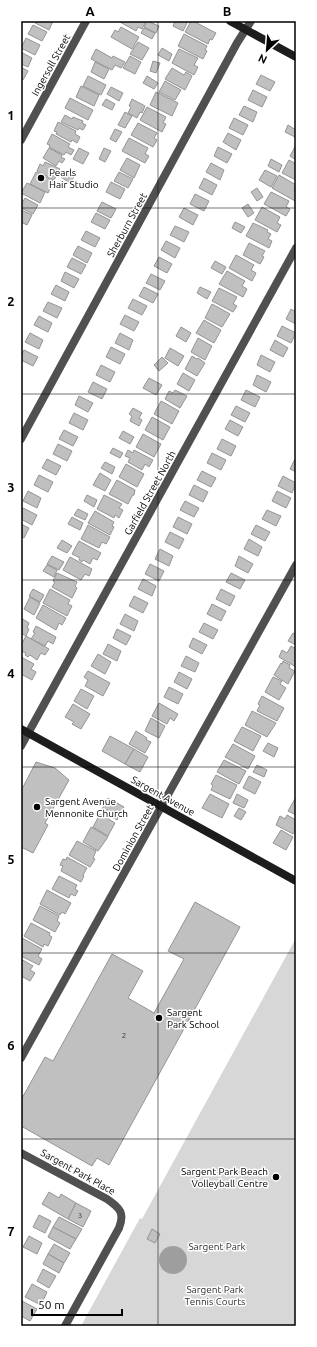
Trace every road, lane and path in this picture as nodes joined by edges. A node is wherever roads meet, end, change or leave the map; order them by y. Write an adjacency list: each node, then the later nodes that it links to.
1 (86, 21): 6 (street, Ingersoll Street)
2 (230, 21): 4 (main road)
3 (251, 21): 4 (street, Sherburn Street)
4 (246, 29): 5 (main road); 8 (street, Sherburn Street)
5 (296, 57)
6 (21, 140)
7 (296, 248): 11 (street, Garfield Street North)
8 (21, 439)
9 (296, 564): 13 (street, Dominion Street)
10 (21, 729): 11 (main road, Sargent Avenue)
11 (29, 733): 12 (street, Garfield Street North); 13 (main road, Sargent Avenue)
12 (21, 746)
13 (162, 806): 14 (main road, Sargent Avenue); 15 (street, Dominion Street)
14 (296, 881)
15 (21, 1058)
16 (21, 1153): 17 (street, Sargent Park Place)
17 (64, 1326)

